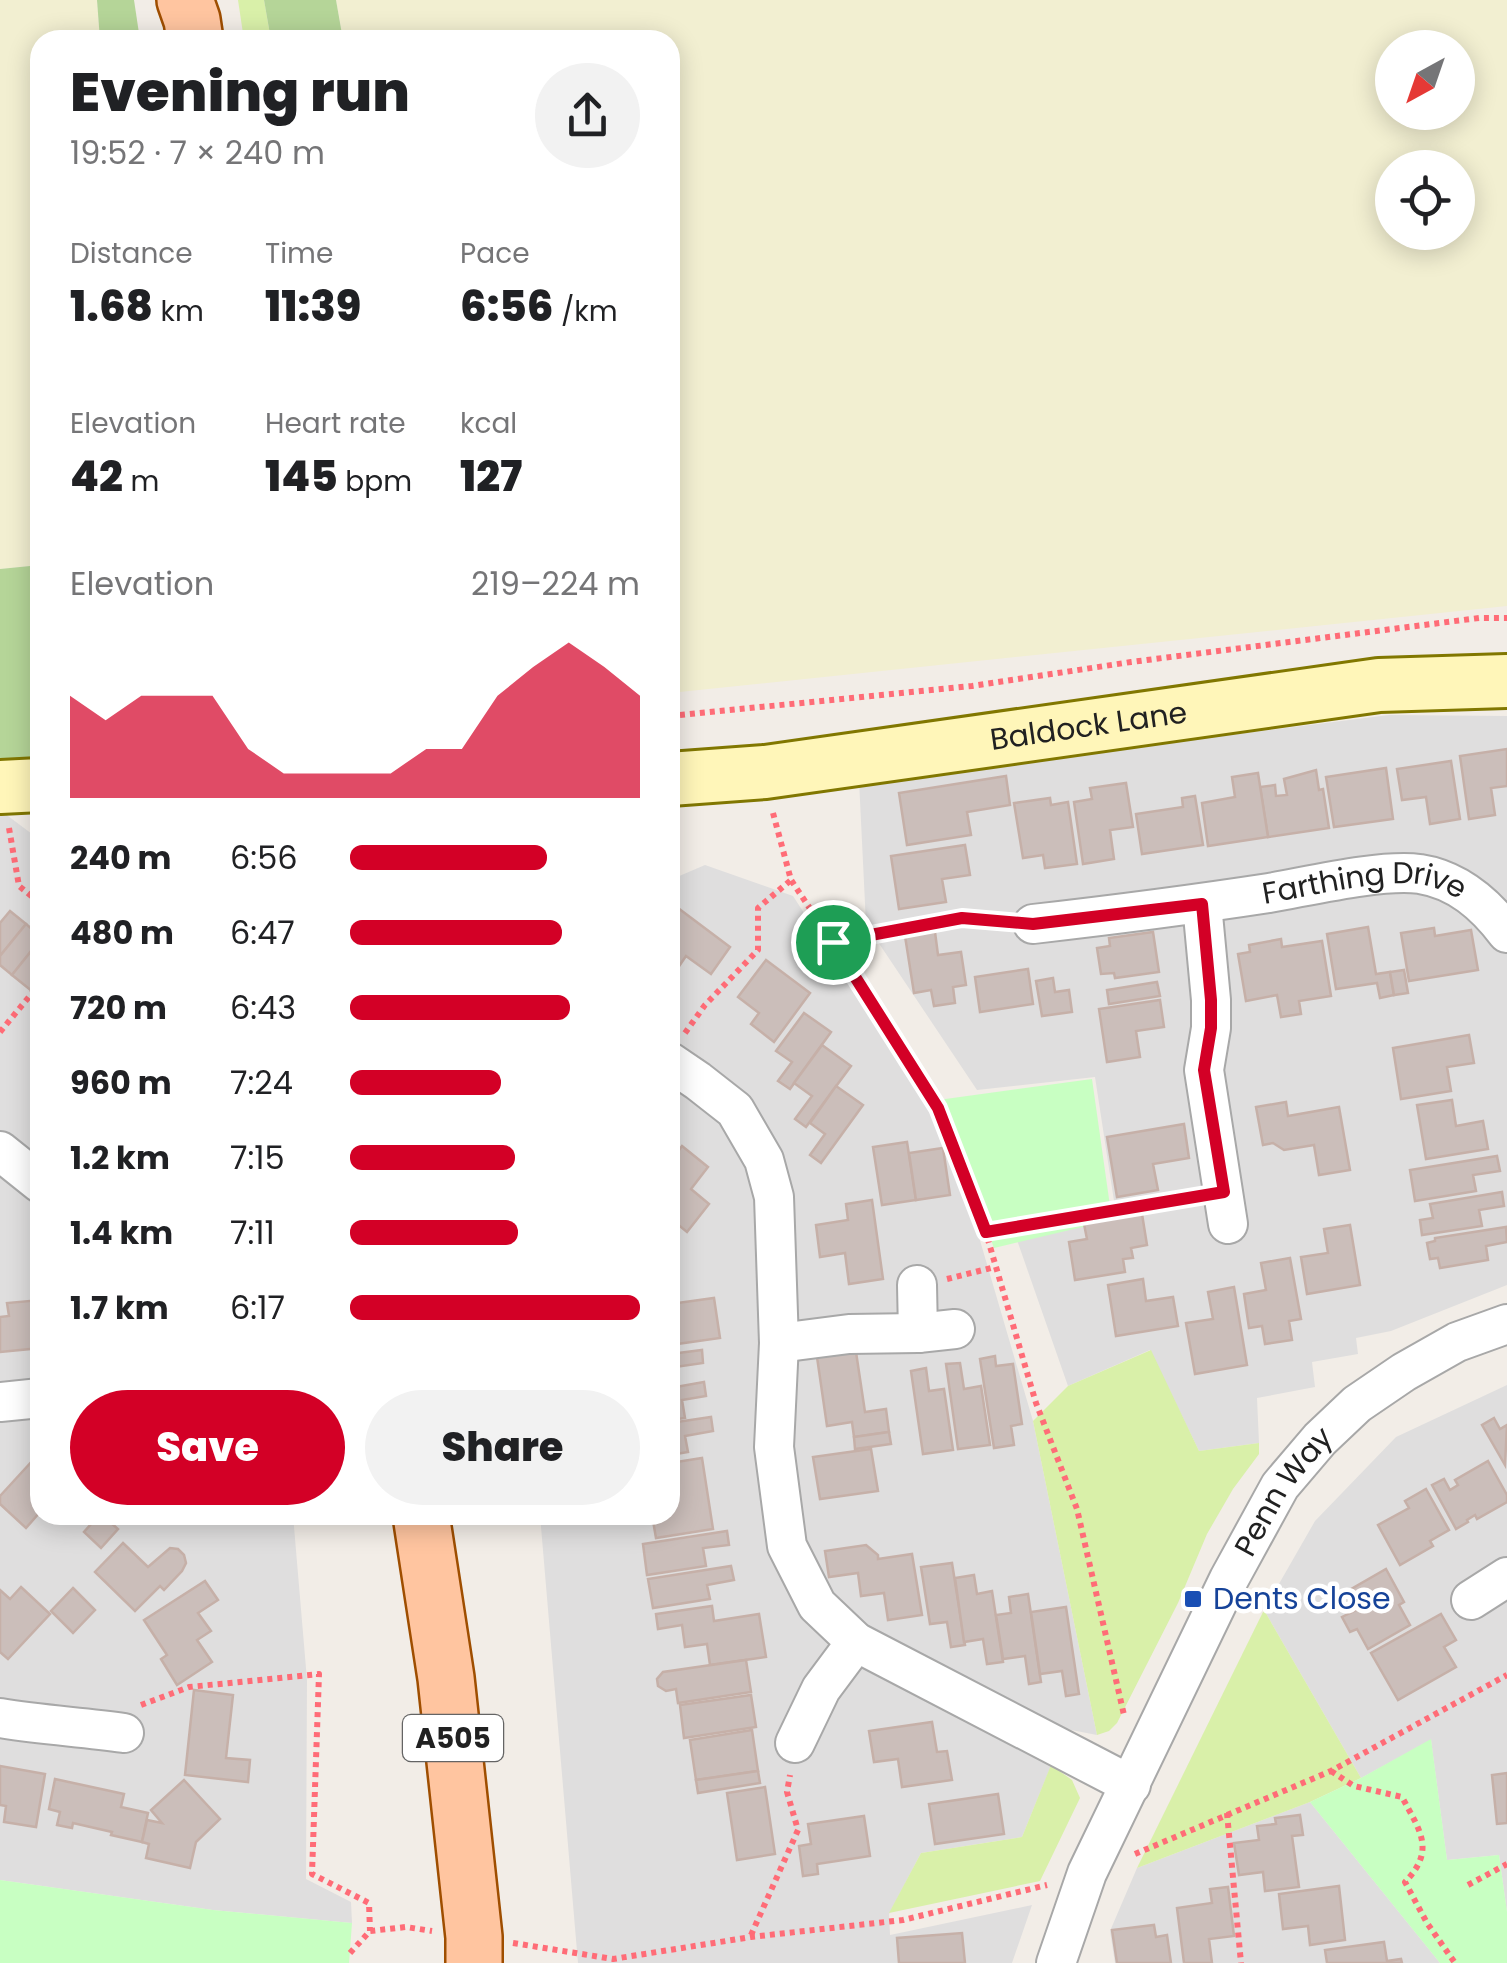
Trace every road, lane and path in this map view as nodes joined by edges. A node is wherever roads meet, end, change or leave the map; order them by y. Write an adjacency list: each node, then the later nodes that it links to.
1 (1507, 618): 3 (path)
2 (1507, 681): 4 (street, Baldock Lane)
3 (680, 715)
4 (765, 772): 5 (street, Baldock Lane); 7 (path)
5 (680, 778)
6 (15, 795): 8 (path)
7 (791, 880): 12 (path); 15 (path)
8 (30, 895)
9 (1202, 904): 10 (street, Farthing Drive); 11 (street, Farthing Drive); 19 (street)
10 (1033, 924): 12 (path)
11 (1507, 932)
12 (833, 942): 20 (path)
13 (30, 996): 14 (path)
14 (0, 1032)
15 (680, 1043)
16 (680, 1058): 24 (street)
17 (0, 1151): 18 (street)
18 (30, 1175)
19 (1226, 1208): 20 (path)
20 (986, 1232): 21 (path)
21 (995, 1266): 22 (path); 36 (path)
22 (917, 1285): 24 (street)
23 (1507, 1324): 36 (street, Penn Way)
24 (780, 1343): 30 (street)
25 (30, 1399): 26 (street)
26 (0, 1402)
27 (423, 1525): 43 (main road, A505)
28 (1507, 1577): 29 (street)
29 (1471, 1600)
30 (856, 1642): 34 (street); 36 (street)
31 (1507, 1675): 35 (path)
32 (0, 1718): 33 (street)
33 (124, 1733): 41 (path)
34 (794, 1743): 42 (path)
35 (1331, 1770): 37 (path); 47 (path)
36 (1134, 1779): 39 (street, Penn Way)
37 (1227, 1813): 39 (path); 46 (path)
38 (1507, 1864): 40 (path)
39 (1087, 1873): 42 (path); 45 (street, Penn Way)
40 (1468, 1885)
41 (370, 1931): 43 (path); 44 (path)
42 (750, 1936): 43 (path)
43 (474, 1950)
44 (350, 1953)
45 (1056, 1963)
46 (1242, 1963)
47 (1456, 1963)

